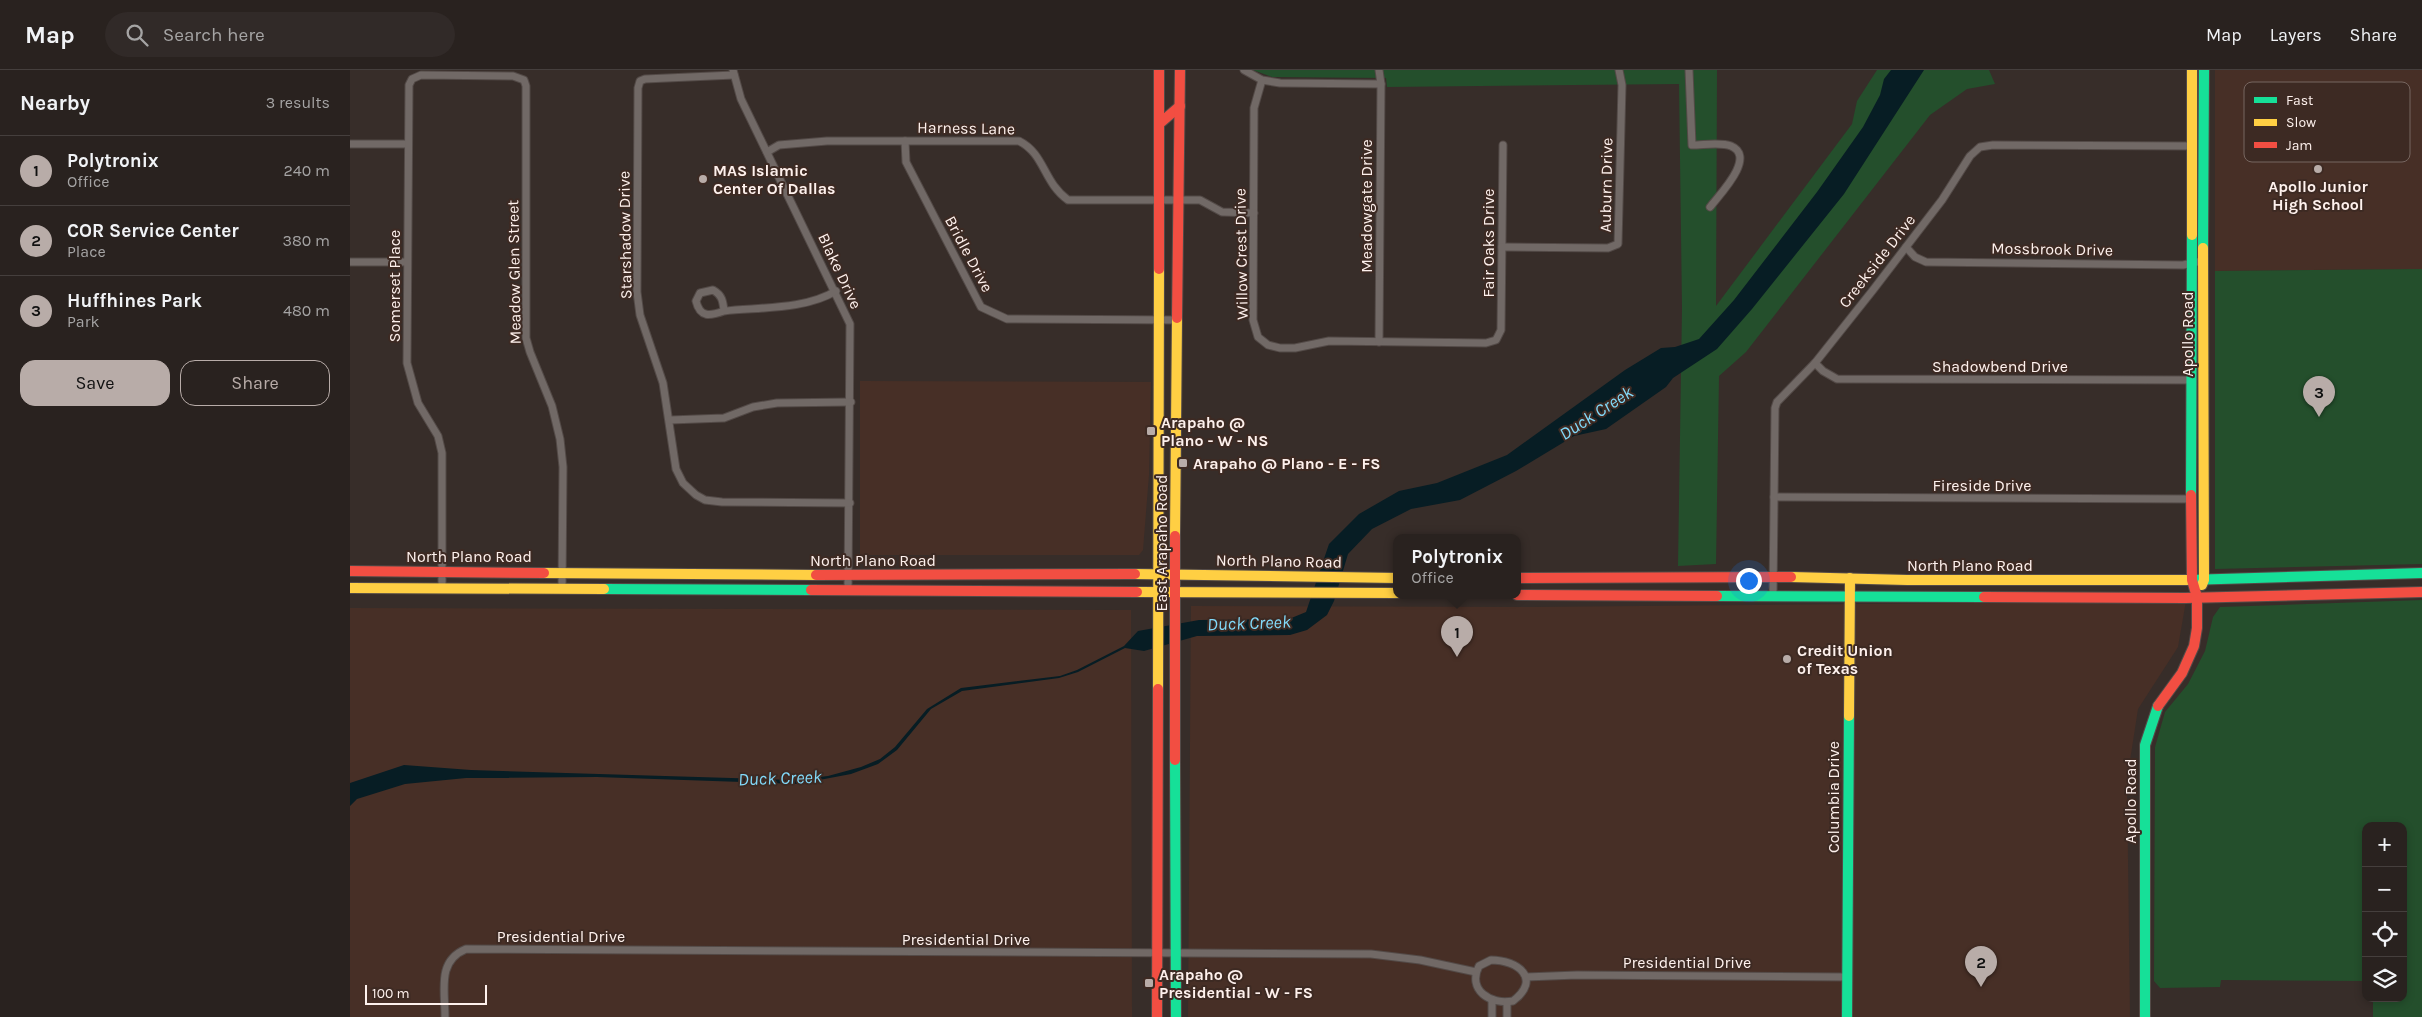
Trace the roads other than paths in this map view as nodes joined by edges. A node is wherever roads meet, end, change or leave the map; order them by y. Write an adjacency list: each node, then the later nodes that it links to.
1 (1160, 70): 14 (main road, East Arapaho Road)
2 (1180, 70): 13 (main road, East Arapaho Road)
3 (1244, 70): 11 (street)
4 (1379, 70): 12 (street, Meadowgate Drive)
5 (1618, 70): 25 (street, Auburn Drive)
6 (1689, 70): 23 (street)
7 (2192, 70): 19 (main road, Apollo Road)
8 (2204, 70): 27 (main road, Apollo Road)
9 (733, 73): 20 (street, Blake Drive); 40 (street, Starshadow Drive)
10 (513, 76): 17 (street, Somerset Place); 46 (street, Meadow Glen Street)
11 (1262, 80): 12 (street); 24 (street, Willow Crest Drive)
12 (1381, 84): 36 (street, Meadowgate Drive)
13 (1180, 106): 14 (main road); 22 (main road, East Arapaho Road)
14 (1160, 124): 21 (main road, East Arapaho Road)
15 (905, 141): 20 (street, Harness Lane); 21 (street, Harness Lane); 33 (street, Bridle Drive)
16 (350, 144): 17 (street)
17 (408, 144): 29 (street, Somerset Place)
18 (1503, 144): 25 (street, Fair Oaks Drive)
19 (2192, 146): 26 (street, Creekside Drive); 30 (main road, Apollo Road)
20 (767, 152): 31 (street, Blake Drive)
21 (1160, 201): 22 (street, Harness Lane); 33 (main road, East Arapaho Road)
22 (1178, 201): 24 (street, Harness Lane); 34 (main road, East Arapaho Road)
23 (1710, 207)
24 (1254, 213): 36 (street, Willow Crest Drive)
25 (1502, 247): 35 (street, Fair Oaks Drive)
26 (1906, 247): 30 (street, Mossbrook Drive); 37 (street, Creekside Drive)
27 (2202, 261): 30 (street, Mossbrook Drive); 59 (main road, Apollo Road)
28 (350, 262): 29 (street)
29 (407, 262): 45 (street, Somerset Place)
30 (2190, 263): 38 (main road, Apollo Road)
31 (836, 291): 32 (street); 39 (street, Blake Drive)
32 (724, 310)
33 (1158, 320): 34 (street, Bridle Drive); 49 (main road, East Arapaho Road)
34 (1178, 320): 50 (main road, East Arapaho Road)
35 (1496, 340): 36 (street, Willow Crest Drive)
36 (1379, 342)
37 (1815, 363): 38 (street, Shadowbend Drive); 41 (street, Creekside Drive)
38 (2190, 380): 42 (main road, Apollo Road)
39 (851, 402): 40 (street); 43 (street, Blake Drive)
40 (670, 420): 43 (street, Starshadow Drive)
41 (1774, 497): 42 (street, Fireside Drive); 53 (street, Creekside Drive)
42 (2190, 499): 58 (main road, Apollo Road)
43 (850, 503): 51 (street, Blake Drive)
44 (350, 570): 45 (main road, North Plano Road)
45 (442, 571): 46 (main road, North Plano Road); 61 (street, Somerset Place)
46 (562, 572): 48 (main road, North Plano Road); 62 (street, Meadow Glen Street)
47 (2422, 573): 59 (main road, North Plano Road)
48 (690, 574): 51 (main road, North Plano Road); 63 (main road)
49 (1157, 574): 50 (main road, North Plano Road); 51 (main road, North Plano Road); 65 (main road, East Arapaho Road)
50 (1175, 574): 54 (main road, North Plano Road); 66 (main road, East Arapaho Road)
51 (848, 575): 64 (street, Blake Drive)
52 (1674, 577): 53 (main road, North Plano Road); 55 (main road, North Plano Road); 70 (main road)
53 (1773, 577): 56 (main road, North Plano Road); 71 (street, Creekside Drive)
54 (1393, 578)
55 (1521, 578)
56 (1850, 578): 57 (main road, North Plano Road); 73 (main road, Columbia Drive)
57 (2041, 580): 58 (main road, North Plano Road); 72 (main road)
58 (2192, 580): 59 (main road, North Plano Road); 74 (main road, Apollo Road)
59 (2204, 580): 74 (main road, Apollo Road)
60 (350, 588): 61 (main road, North Plano Road)
61 (442, 588): 62 (main road, North Plano Road)
62 (562, 589): 63 (main road, North Plano Road)
63 (690, 589): 64 (main road, North Plano Road)
64 (848, 589): 65 (main road, North Plano Road)
65 (1157, 592): 66 (main road, North Plano Road); 75 (main road, East Arapaho Road)
66 (1176, 592): 68 (main road, North Plano Road); 76 (main road, East Arapaho Road)
67 (2422, 592): 74 (main road, North Plano Road)
68 (1393, 593)
69 (1521, 595): 70 (main road, North Plano Road)
70 (1674, 595): 71 (main road, North Plano Road)
71 (1773, 595): 73 (main road, North Plano Road)
72 (2040, 596): 73 (main road, North Plano Road); 74 (main road, North Plano Road)
73 (1850, 597): 79 (main road, Columbia Drive)
74 (2196, 597): 88 (main road, Apollo Road)
75 (1157, 953): 76 (street, Presidential Drive); 82 (street, Presidential Drive); 83 (main road, East Arapaho Road)
76 (1176, 953): 77 (street, Presidential Drive); 84 (main road, East Arapaho Road)
77 (1476, 972): 78 (street); 80 (street)
78 (1526, 977): 79 (street, Presidential Drive); 81 (street)
79 (1847, 977): 87 (main road, Columbia Drive)
80 (1492, 1000): 81 (street); 85 (street)
81 (1507, 1002): 86 (street)
82 (445, 1017)
83 (1157, 1017)
84 (1176, 1017)
85 (1492, 1017)
86 (1507, 1017)
87 (1847, 1017)
88 (2145, 1017)

